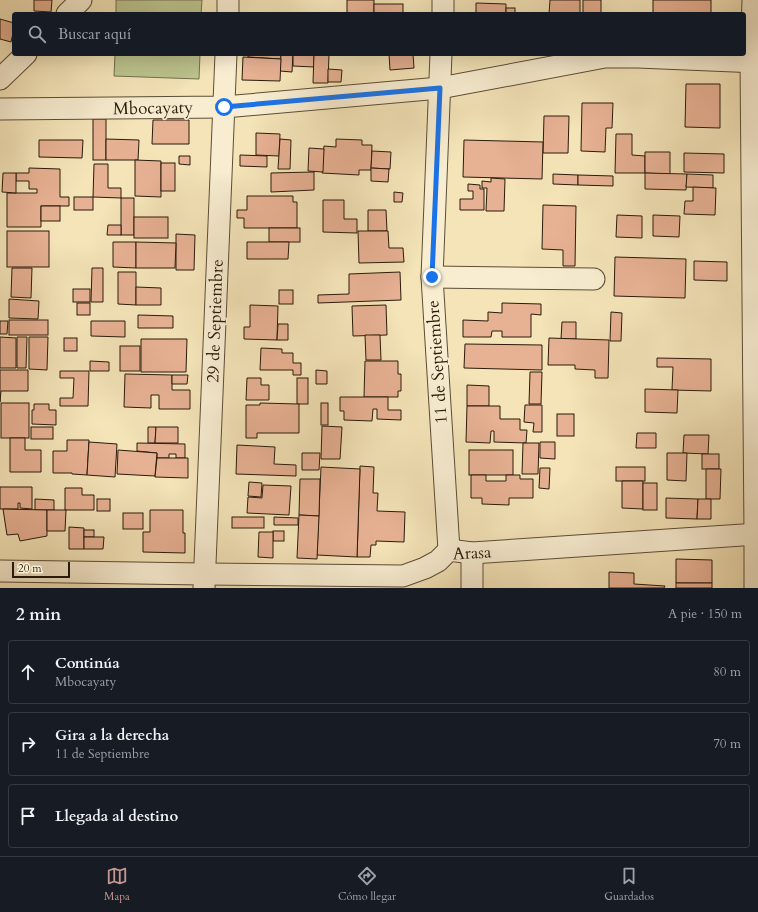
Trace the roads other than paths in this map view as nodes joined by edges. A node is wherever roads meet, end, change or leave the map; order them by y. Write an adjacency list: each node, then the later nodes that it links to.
1 (81, 0): 5 (street)
2 (228, 0): 6 (street)
3 (443, 0): 7 (street)
4 (753, 0): 11 (street)
5 (69, 12)
6 (228, 12)
7 (442, 12)
8 (24, 56): 12 (street)
9 (226, 56): 14 (street, 29 de Septiembre)
10 (441, 56): 13 (street, 11 de Septiembre)
11 (755, 62): 13 (street, Mbocayaty); 18 (street)
12 (0, 79)
13 (440, 88): 14 (street, Mbocayaty); 16 (street, 11 de Septiembre)
14 (224, 107): 15 (street, Mbocayaty); 22 (street, 29 de Septiembre)
15 (0, 109)
16 (432, 277): 17 (street); 19 (street, 11 de Septiembre)
17 (594, 279)
18 (757, 534): 20 (street, Arasa); 24 (street)
19 (449, 550): 20 (street, Arasa); 22 (street, Arasa)
20 (472, 553): 23 (street)
21 (0, 571): 22 (street, Arasa)
22 (204, 581)
23 (472, 588)
24 (754, 588)

